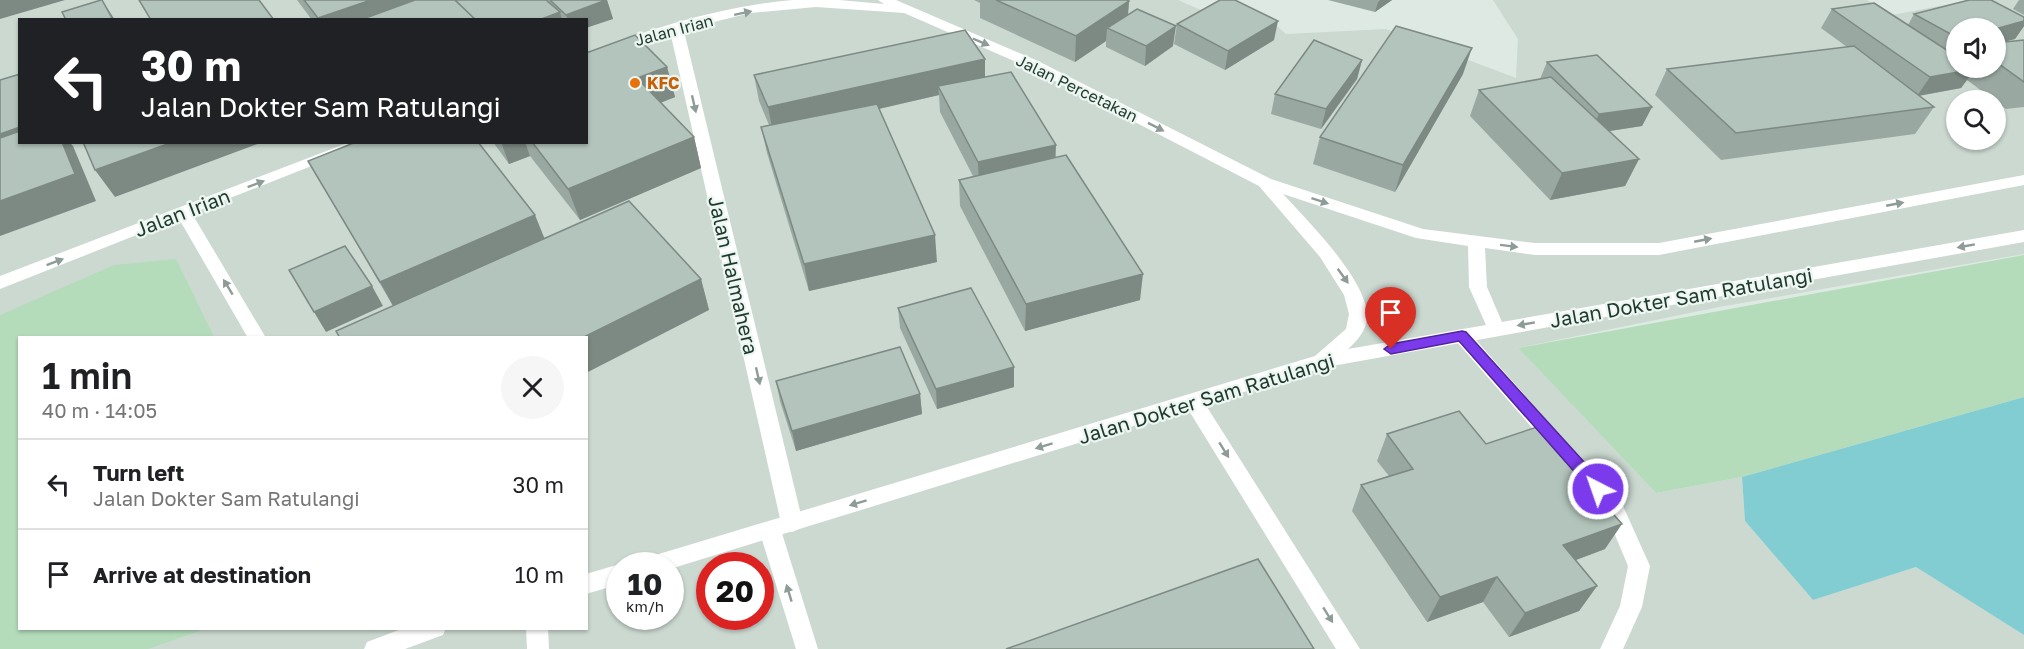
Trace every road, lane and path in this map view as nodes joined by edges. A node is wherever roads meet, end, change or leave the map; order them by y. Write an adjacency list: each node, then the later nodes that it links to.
1 (885, 0): 2 (main road, Jalan Percetakan)
2 (908, 11): 3 (main road, Jalan Irian, one-way to 2); 7 (main road, Jalan Percetakan, one-way to 7)
3 (676, 27): 4 (main road, Jalan Irian); 17 (main road, Jalan Halmahera, one-way to 17)
4 (588, 57)
5 (360, 144): 8 (main road, Jalan Irian, one-way to 5)
6 (2024, 180): 10 (main road, one-way to 6)
7 (1265, 183): 10 (main road, one-way to 10); 15 (main road, one-way to 15)
8 (183, 212): 11 (main road, Jalan Irian, one-way to 8); 13 (main road, one-way to 8)
9 (2024, 236): 12 (main road, Jalan Dokter Sam Ratulangi, one-way to 12)
10 (1477, 241): 12 (main road)
11 (0, 283)
12 (1497, 329): 14 (main road, Jalan Dokter Sam Ratulangi)
13 (256, 336)
14 (1462, 336): 15 (main road, Jalan Dokter Sam Ratulangi); 28 (main road)
15 (1321, 362): 16 (main road, Jalan Dokter Sam Ratulangi)
16 (1193, 401): 17 (main road, Jalan Dokter Sam Ratulangi, one-way to 17); 27 (main road, one-way to 27)
17 (792, 523): 18 (main road, Jalan Dokter Sam Ratulangi)
18 (770, 530): 19 (main road, Jalan Dokter Sam Ratulangi); 26 (main road, one-way to 18)
19 (684, 556)
20 (606, 578): 21 (main road)
21 (588, 583)
22 (429, 630): 24 (main road)
23 (537, 630): 25 (main road)
24 (375, 649)
25 (538, 649)
26 (807, 649)
27 (1349, 649)
28 (1611, 649)

